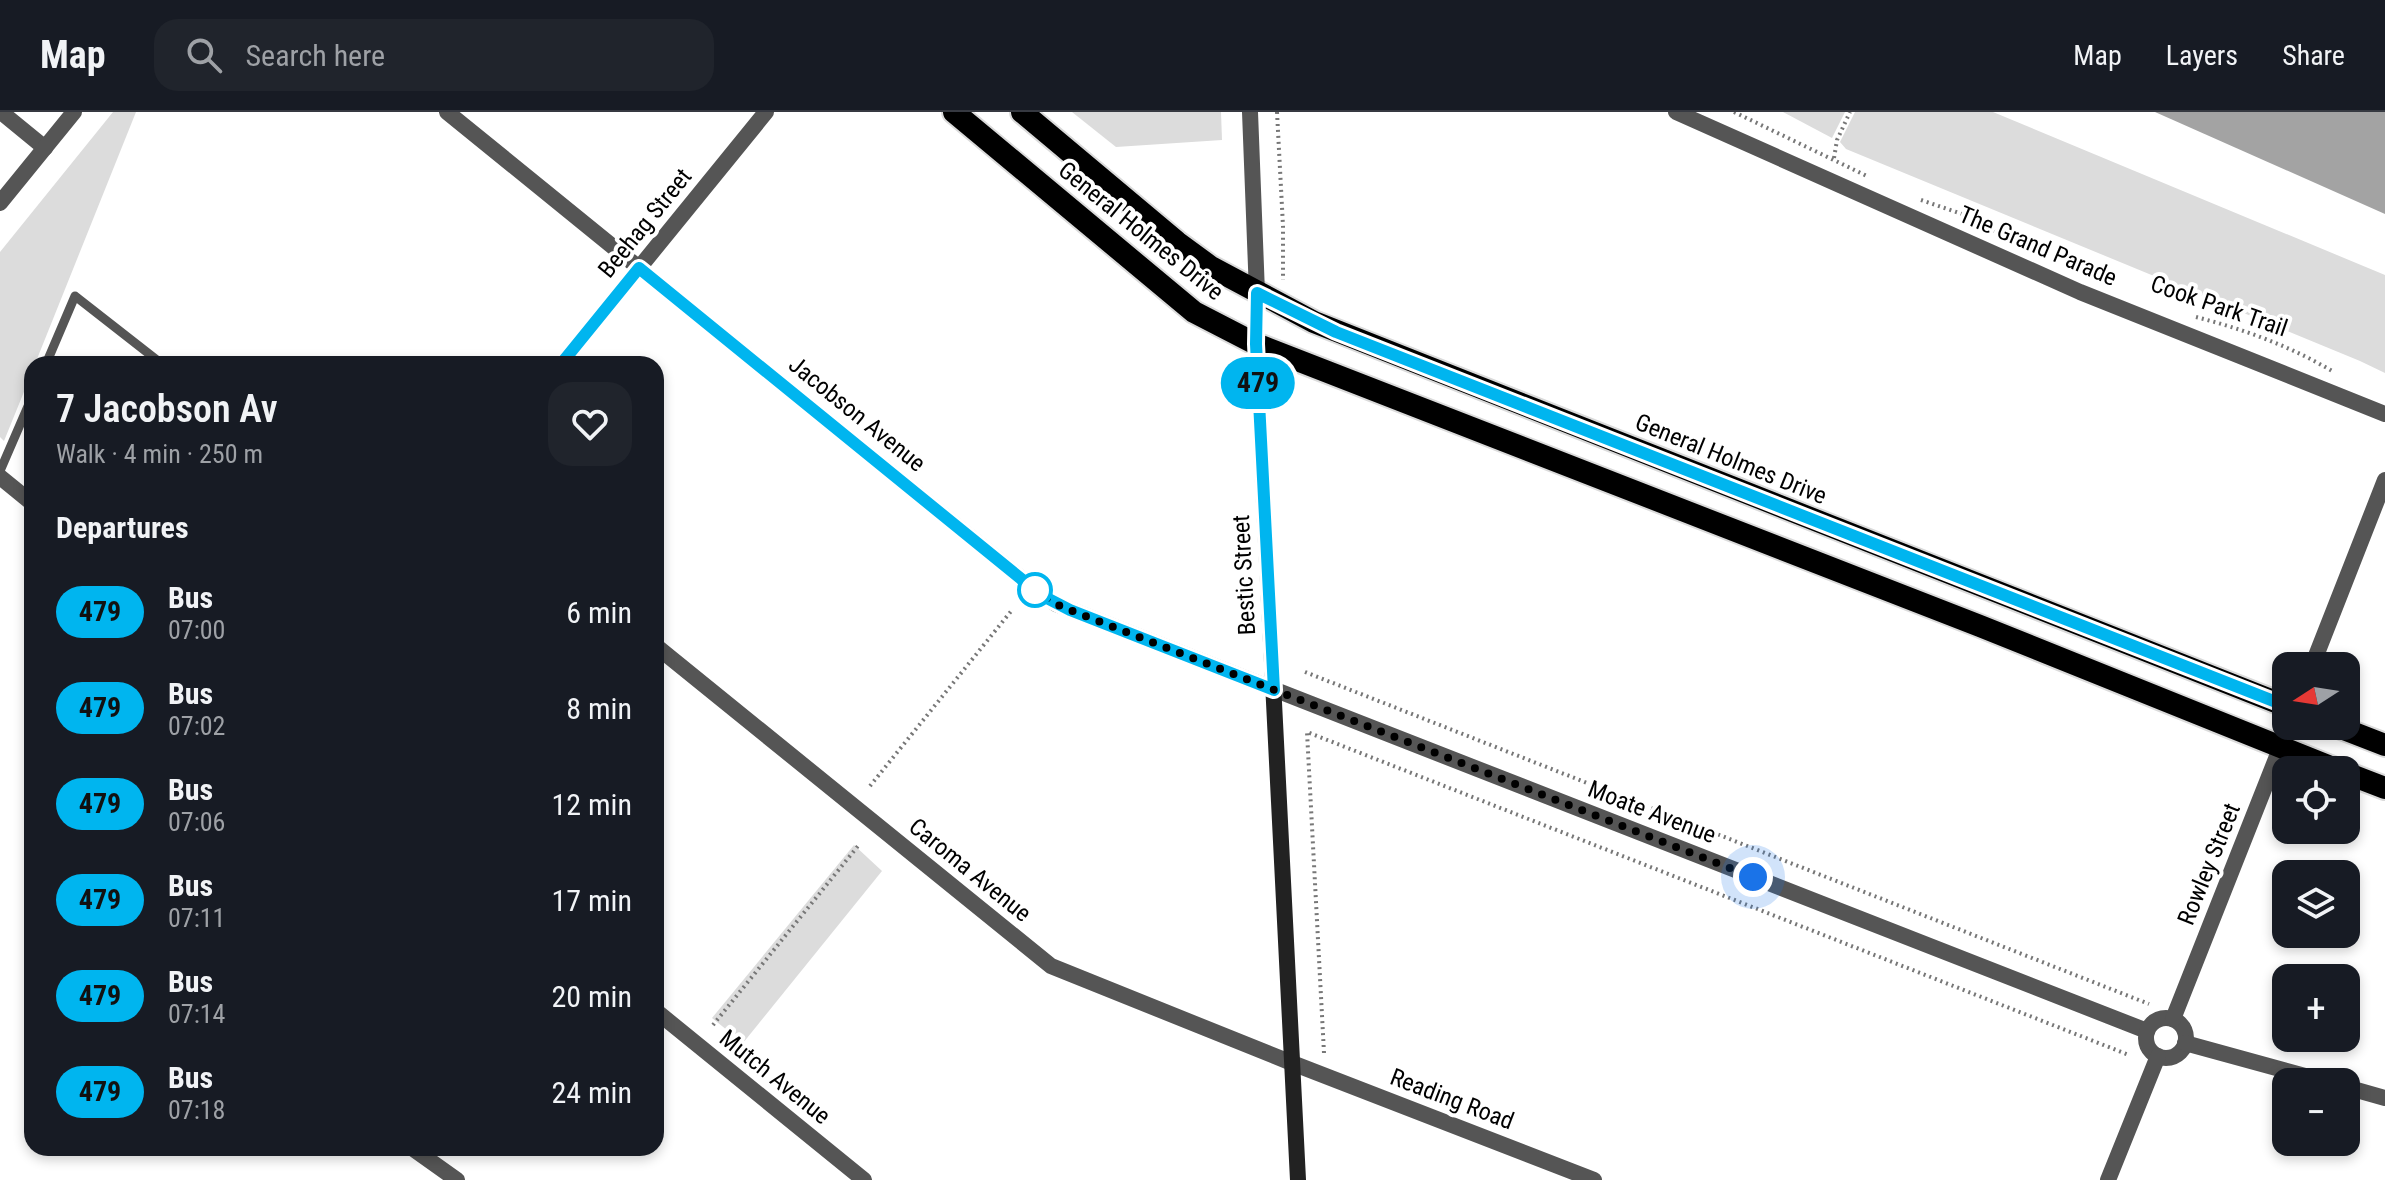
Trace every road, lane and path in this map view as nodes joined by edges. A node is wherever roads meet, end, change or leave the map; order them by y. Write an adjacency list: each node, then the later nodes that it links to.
1 (1, 112): 13 (street)
2 (74, 112): 13 (street)
3 (447, 112): 19 (street, Jacobson Avenue)
4 (766, 112): 19 (street, Beehag Street)
5 (954, 112): 24 (highway, General Holmes Drive)
6 (1022, 112): 22 (highway, General Holmes Drive)
7 (1250, 112): 22 (street, Bestic Street)
8 (1277, 112): 21 (path)
9 (1676, 112): 29 (street, The Grand Parade)
10 (1734, 112): 14 (path)
11 (1850, 112): 12 (path)
12 (1837, 140)
13 (45, 148): 16 (street)
14 (1875, 180)
15 (1920, 199): 17 (path)
16 (0, 203)
17 (2011, 241)
18 (2062, 263): 20 (path)
19 (639, 268): 27 (street, Beehag Street); 39 (street, Jacobson Avenue)
20 (2086, 273)
21 (1283, 280)
22 (1257, 293): 24 (main road, Bestic Street); 40 (highway, General Holmes Drive)
23 (2194, 317): 28 (path, Cook Park Trail)
24 (1256, 344): 39 (main road, Bestic Street); 44 (highway, General Holmes Drive)
25 (49, 356): 26 (lane)
26 (152, 356)
27 (568, 356)
28 (2334, 373)
29 (2385, 414)
30 (24, 416): 31 (lane)
31 (0, 471)
32 (0, 477): 34 (street)
33 (2385, 480): 37 (street)
34 (24, 496)
35 (1012, 610): 47 (path)
36 (664, 652): 59 (street, Caroma Avenue)
37 (2317, 652)
38 (1305, 672): 50 (path, Moate Avenue)
39 (1274, 690): 54 (street, Moate Avenue); 59 (main road, Bestic Street)
40 (2272, 700)
41 (2360, 735): 43 (highway)
42 (2285, 740): 44 (street, Rowley Street)
43 (2385, 745)
44 (2282, 749): 45 (highway, General Holmes Drive); 52 (street, Rowley Street)
45 (2301, 756)
46 (2360, 778): 48 (highway)
47 (870, 786)
48 (2385, 788)
49 (858, 846): 53 (path)
50 (2149, 1004)
51 (664, 1018): 65 (street, Mutch Avenue)
52 (2173, 1019): 54 (street); 55 (street)
53 (713, 1025)
54 (2147, 1031): 58 (street)
55 (2185, 1043): 58 (street); 60 (street)
56 (1324, 1053): 57 (path)
57 (2129, 1055)
58 (2158, 1056): 68 (street)
59 (1292, 1063): 66 (main road, Bestic Street); 67 (street, Reading Road)
60 (2276, 1068)
61 (2360, 1091): 62 (street)
62 (2385, 1098)
63 (423, 1156): 64 (street)
64 (457, 1180)
65 (864, 1180)
66 (1298, 1180)
67 (1594, 1180)
68 (2108, 1180)

